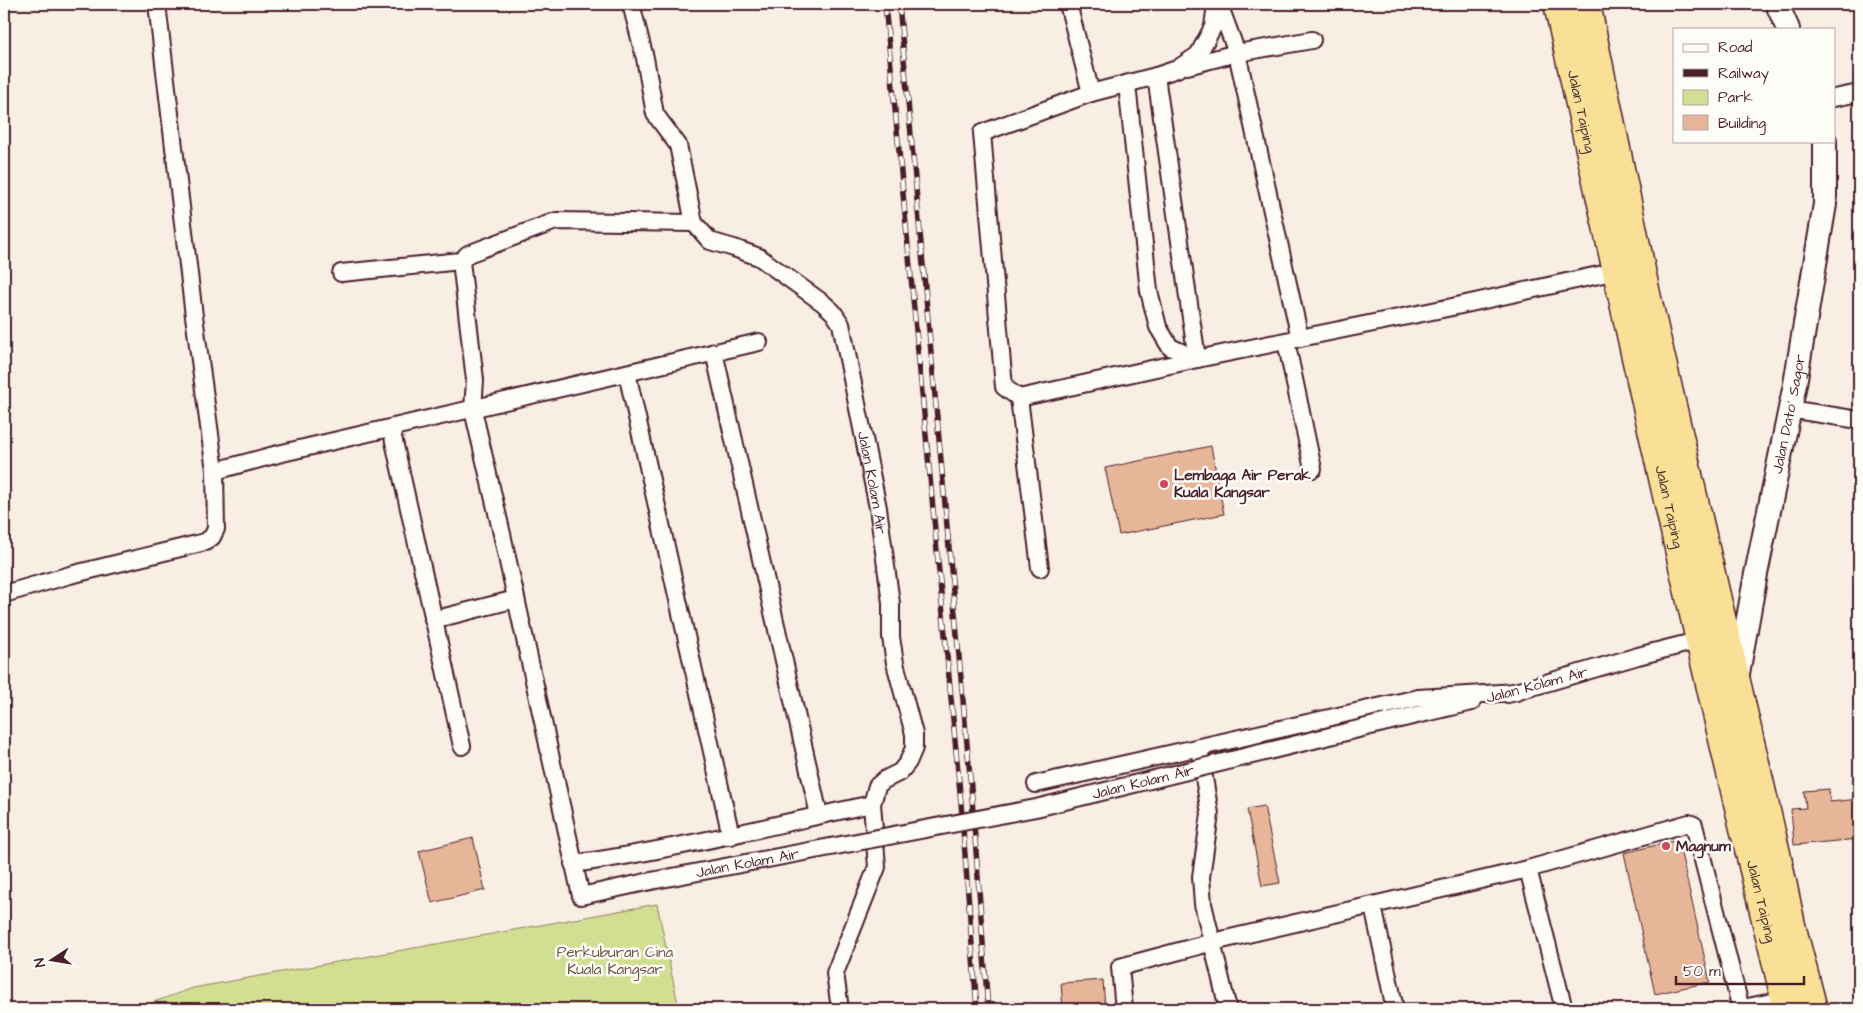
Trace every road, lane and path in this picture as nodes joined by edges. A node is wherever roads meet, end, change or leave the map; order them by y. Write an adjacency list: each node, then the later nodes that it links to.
1 (157, 4): 34 (street)
2 (631, 4): 19 (street)
3 (1068, 4): 14 (street)
4 (1217, 4): 10 (street); 11 (street)
5 (1558, 4): 21 (highway, Jalan Taiping)
6 (1586, 4): 18 (highway, Jalan Taiping)
7 (1777, 4): 8 (main road)
8 (1788, 28)
9 (1312, 40): 10 (street)
10 (1237, 54): 11 (street); 23 (street)
11 (1177, 68): 12 (street)
12 (1156, 76): 13 (street); 26 (street)
13 (1127, 84): 14 (street); 26 (street)
14 (1091, 93): 28 (street)
15 (1859, 93): 16 (street)
16 (1836, 98)
17 (1825, 142): 30 (main road, Jalan Dato' Sagor)
18 (1630, 216): 21 (highway); 36 (highway, Jalan Taiping)
19 (694, 222): 20 (street); 46 (street, Jalan Kolam Air)
20 (461, 261): 22 (street); 29 (street)
21 (1617, 271): 23 (street); 40 (highway, Jalan Taiping)
22 (341, 273)
23 (1293, 340): 26 (street); 33 (street)
24 (759, 342): 25 (street)
25 (714, 352): 27 (street); 47 (street)
26 (1197, 359): 28 (street)
27 (627, 373): 29 (street); 48 (street)
28 (1019, 398): 35 (street)
29 (473, 410): 32 (street); 38 (street)
30 (1789, 410): 31 (street); 41 (main road, Jalan Dato' Sagor)
31 (1859, 420)
32 (391, 428): 34 (street); 39 (street)
33 (1312, 469)
34 (215, 471): 37 (street)
35 (1040, 568)
36 (1715, 592): 40 (highway); 41 (highway, Jalan Taiping)
37 (4, 594)
38 (516, 599): 39 (street); 49 (street)
39 (433, 620): 43 (street)
40 (1701, 640): 42 (street, Jalan Kolam Air); 53 (highway, Jalan Taiping)
41 (1736, 684): 53 (highway, Jalan Taiping)
42 (1517, 692): 44 (street); 49 (street, Jalan Kolam Air, bridge)
43 (462, 746)
44 (1199, 747): 45 (street); 52 (street)
45 (1036, 784)
46 (872, 804): 47 (street); 54 (street)
47 (820, 815): 48 (street)
48 (731, 836): 49 (street)
49 (573, 864)
50 (1528, 869): 51 (street); 58 (street); 59 (street)
51 (1373, 906): 52 (street); 57 (street)
52 (1213, 942): 55 (street); 56 (street)
53 (1799, 1003): 59 (street)
54 (840, 1009)
55 (1124, 1009)
56 (1228, 1009)
57 (1395, 1009)
58 (1564, 1009)
59 (1740, 1009)

